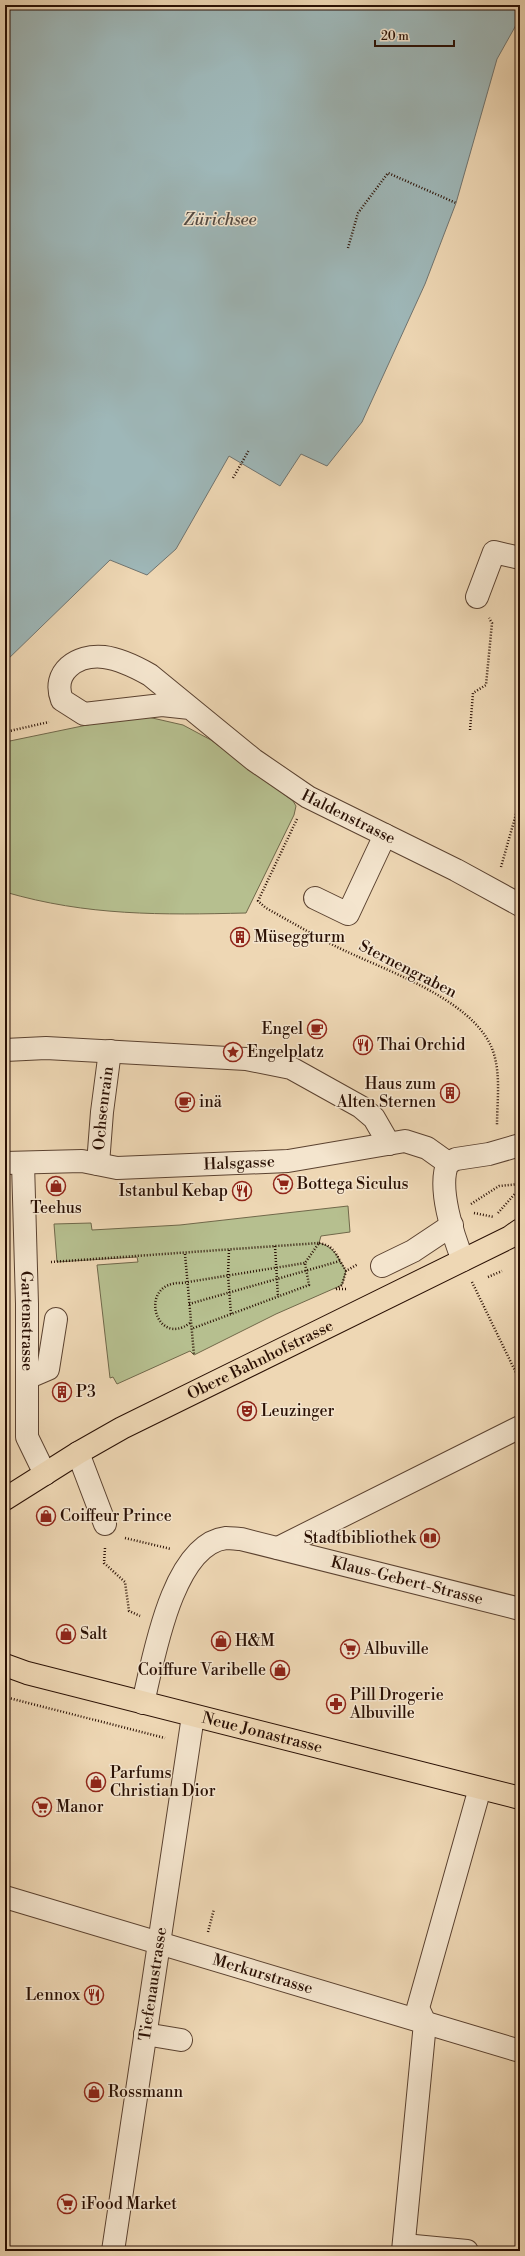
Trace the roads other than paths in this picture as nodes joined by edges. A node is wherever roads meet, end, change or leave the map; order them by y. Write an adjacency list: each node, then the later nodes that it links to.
1 (520, 558): 2 (street)
2 (477, 597)
3 (190, 708): 3 (street, Haldenstrasse); 4 (street, Haldenstrasse)
4 (385, 835): 5 (street); 6 (street, Haldenstrasse)
5 (315, 898)
6 (520, 905)
7 (5, 1050): 8 (street)
8 (110, 1051): 9 (street); 13 (street, Ochsenrain)
9 (389, 1144): 12 (street, Halsgasse); 13 (street, Halsgasse)
10 (520, 1145): 12 (street)
11 (14, 1163): 13 (street, Halsgasse); 19 (street, Gartenstrasse)
12 (448, 1163): 14 (street)
13 (98, 1164)
14 (460, 1219): 16 (street); 17 (street)
15 (520, 1230): 16 (main road, Obere Bahnhofstrasse)
16 (463, 1260): 21 (main road, Obere Bahnhofstrasse)
17 (382, 1266)
18 (56, 1319): 19 (street)
19 (27, 1378): 22 (street, Gartenstrasse)
20 (520, 1427): 25 (street)
21 (78, 1452): 22 (main road, Obere Bahnhofstrasse); 24 (street)
22 (45, 1474): 23 (main road, Obere Bahnhofstrasse)
23 (5, 1500)
24 (106, 1529)
25 (278, 1548): 26 (street, Klaus-Gebert-Strasse); 28 (street, Klaus-Gebert-Strasse)
26 (520, 1609)
27 (5, 1665): 28 (main road, Neue Jonastrasse)
28 (143, 1703): 29 (main road, Neue Jonastrasse)
29 (193, 1716): 30 (main road, Neue Jonastrasse); 33 (street, Tiefenaustrasse)
30 (480, 1788): 31 (main road, Neue Jonastrasse); 34 (street)
31 (520, 1798)
32 (5, 1897): 33 (street, Merkurstrasse)
33 (158, 1942): 34 (street, Merkurstrasse); 35 (street, Tiefenaustrasse)
34 (425, 2023): 37 (street, Merkurstrasse); 38 (street)
35 (145, 2034): 36 (street); 39 (street, Tiefenaustrasse)
36 (181, 2040)
37 (520, 2051)
38 (404, 2248): 40 (street)
39 (114, 2251)
40 (467, 2251)

